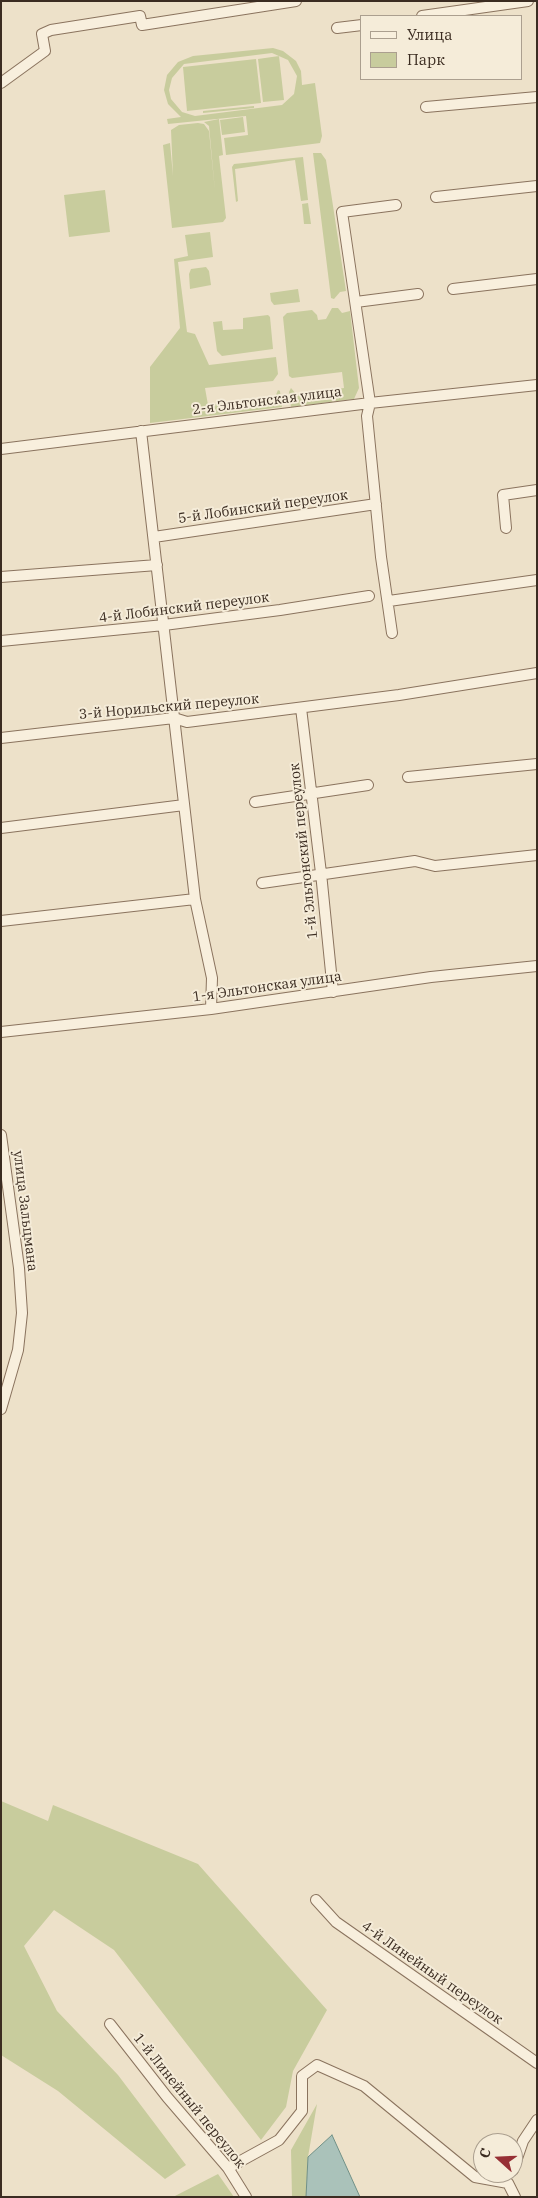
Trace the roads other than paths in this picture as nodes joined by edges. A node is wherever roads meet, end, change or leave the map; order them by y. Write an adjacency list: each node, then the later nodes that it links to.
1 (528, 1): 3 (street)
2 (296, 2): 6 (street)
3 (429, 15)
4 (360, 25): 5 (street)
5 (337, 28)
6 (1, 83)
7 (537, 97): 8 (street)
8 (426, 107)
9 (537, 186): 10 (street)
10 (436, 197)
11 (396, 205): 15 (street)
12 (537, 279): 13 (street)
13 (453, 289)
14 (418, 294): 15 (street)
15 (356, 302): 17 (street)
16 (537, 385): 17 (street, 2-я Эльтонская улица)
17 (370, 403): 18 (street, 2-я Эльтонская улица); 21 (street)
18 (142, 431): 19 (street, 2-я Эльтонская улица); 23 (street)
19 (1, 449)
20 (537, 490): 22 (street)
21 (376, 504): 23 (street, 5-й Лобинский переулок); 28 (street)
22 (506, 528)
23 (154, 537): 24 (street)
24 (157, 565): 25 (street); 29 (street)
25 (1, 577)
26 (537, 580): 28 (street)
27 (369, 596): 29 (street, 4-й Лобинский переулок)
28 (389, 601): 30 (street)
29 (164, 625): 31 (street, 4-й Лобинский переулок); 34 (street)
30 (392, 633)
31 (1, 641)
32 (537, 673): 33 (street, 3-й Норильский переулок)
33 (301, 708): 34 (street, 3-й Норильский переулок); 39 (street, 1-й Эльтонский переулок)
34 (174, 718): 35 (street, 3-й Норильский переулок); 41 (street)
35 (1, 738)
36 (537, 764): 37 (street)
37 (408, 778)
38 (368, 785): 39 (street)
39 (312, 793): 40 (street); 44 (street, 1-й Эльтонский переулок)
40 (256, 802)
41 (184, 805): 42 (street); 46 (street)
42 (1, 828)
43 (537, 855): 44 (street)
44 (321, 873): 45 (street); 49 (street, 1-й Эльтонский переулок)
45 (262, 883)
46 (195, 899): 47 (street); 50 (street)
47 (1, 921)
48 (537, 966): 49 (street, 1-я Эльтонская улица)
49 (333, 992): 50 (street, 1-я Эльтонская улица)
50 (212, 1008): 51 (street, 1-я Эльтонская улица)
51 (1, 1032)
52 (1, 1135): 53 (street, улица Зальцмана)
53 (1, 1409)
54 (316, 1900): 56 (street, 4-й Линейный переулок)
55 (110, 2024): 59 (street, 1-й Линейный переулок)
56 (537, 2063)
57 (537, 2120): 58 (street)
58 (523, 2141)
59 (228, 2168): 60 (street); 62 (street, 1-й Линейный переулок)
60 (473, 2174)
61 (512, 2183): 63 (street)
62 (246, 2197)
63 (515, 2197)

